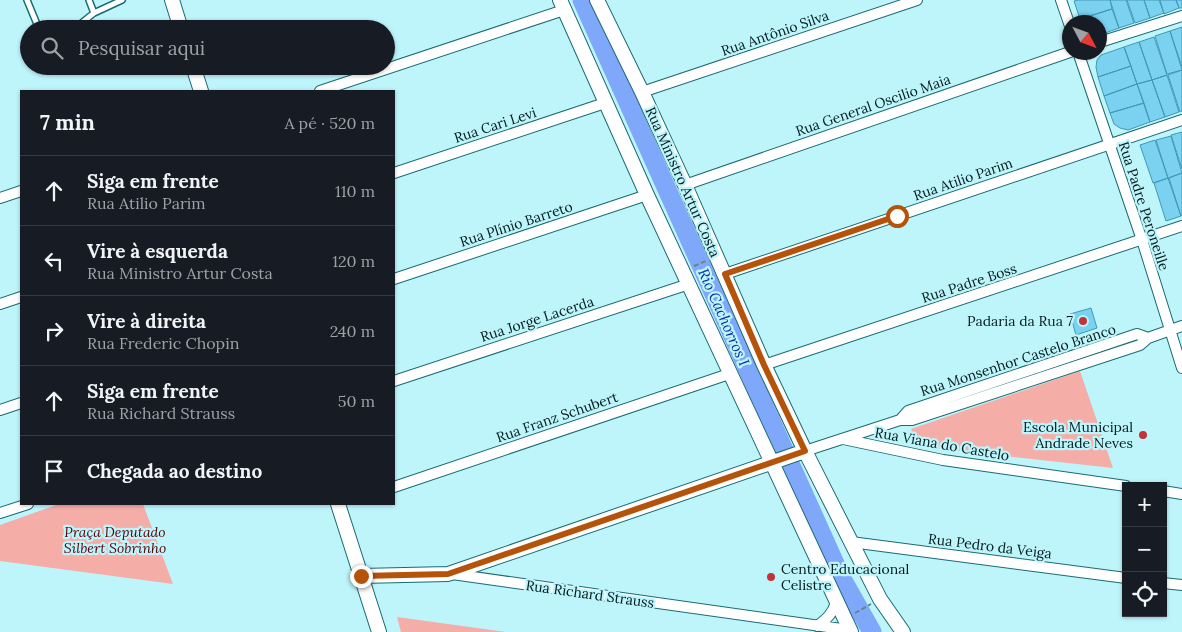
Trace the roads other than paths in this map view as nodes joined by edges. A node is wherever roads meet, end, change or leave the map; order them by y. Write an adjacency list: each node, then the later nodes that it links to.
1 (28, 0): 12 (lane)
2 (89, 0): 9 (lane)
3 (122, 0): 9 (lane)
4 (172, 0): 14 (street)
5 (917, 0): 23 (street, Rua Antônio Silva)
6 (1061, 0): 10 (street)
7 (601, 1): 23 (street, Rua Ministro Artur Costa)
8 (562, 5): 18 (street); 24 (street)
9 (94, 13): 13 (lane)
10 (1066, 15)
11 (1182, 16): 15 (street)
12 (36, 20)
13 (85, 20)
14 (178, 20)
15 (1107, 40)
16 (1062, 55): 28 (street, Rua General Oscilio Maia)
17 (1081, 60): 26 (street, Rua Padre Peroneille)
18 (395, 64)
19 (196, 75): 21 (street)
20 (365, 75): 22 (street)
21 (201, 90)
22 (323, 90)
23 (642, 92): 28 (street, Rua Ministro Artur Costa)
24 (605, 103): 27 (street, Rua Cari Levi); 30 (street)
25 (1182, 120): 26 (street, Rua Atilio Parim)
26 (1109, 144): 33 (street, Rua Padre Peroneille); 34 (street, Rua Atilio Parim)
27 (395, 173)
28 (685, 185): 34 (street, Rua Ministro Artur Costa)
29 (20, 191): 31 (street)
30 (647, 195): 35 (street, Rua Plínio Barreto); 36 (street)
31 (0, 198)
32 (1182, 226): 33 (street, Rua Padre Boss)
33 (1142, 240): 40 (street, Rua Padre Peroneille); 41 (street, Rua Padre Boss)
34 (725, 274): 41 (street, Rua Ministro Artur Costa)
35 (395, 279)
36 (689, 284): 43 (street); 44 (street, Rua Jorge Lacerda)
37 (20, 296): 38 (street)
38 (0, 304)
39 (1182, 326): 40 (street, Rua Monsenhor Castelo Branco)
40 (1169, 330): 42 (street, Rua Padre Peroneille); 47 (street, Rua Monsenhor Castelo Branco)
41 (764, 365): 48 (street, Rua Ministro Artur Costa)
42 (1182, 368)
43 (729, 374): 49 (street); 51 (street, Rua Franz Schubert)
44 (395, 381)
45 (20, 403): 46 (street)
46 (0, 410)
47 (842, 439): 48 (street, Rua Monsenhor Castelo Branco); 50 (street, Rua Viana do Castelo)
48 (801, 453): 49 (street); 57 (street, Rua Ministro Artur Costa)
49 (775, 462): 58 (street); 63 (street)
50 (1122, 485)
51 (395, 487)
52 (1167, 492): 53 (street)
53 (1182, 494)
54 (25, 505): 56 (street)
55 (339, 505): 59 (street)
56 (0, 513)
57 (851, 542): 60 (street, Rua Pedro da Veiga); 67 (street, Rua Ministro Artur Costa)
58 (448, 574): 59 (street, Rua Richard Strauss); 64 (street, Rua Richard Strauss)
59 (361, 576): 66 (street)
60 (1122, 577)
61 (1167, 583): 62 (street)
62 (1182, 585)
63 (836, 602): 64 (street); 65 (street)
64 (817, 626): 65 (street, Rua Richard Strauss)
65 (850, 631)
66 (379, 632)
67 (903, 632)

